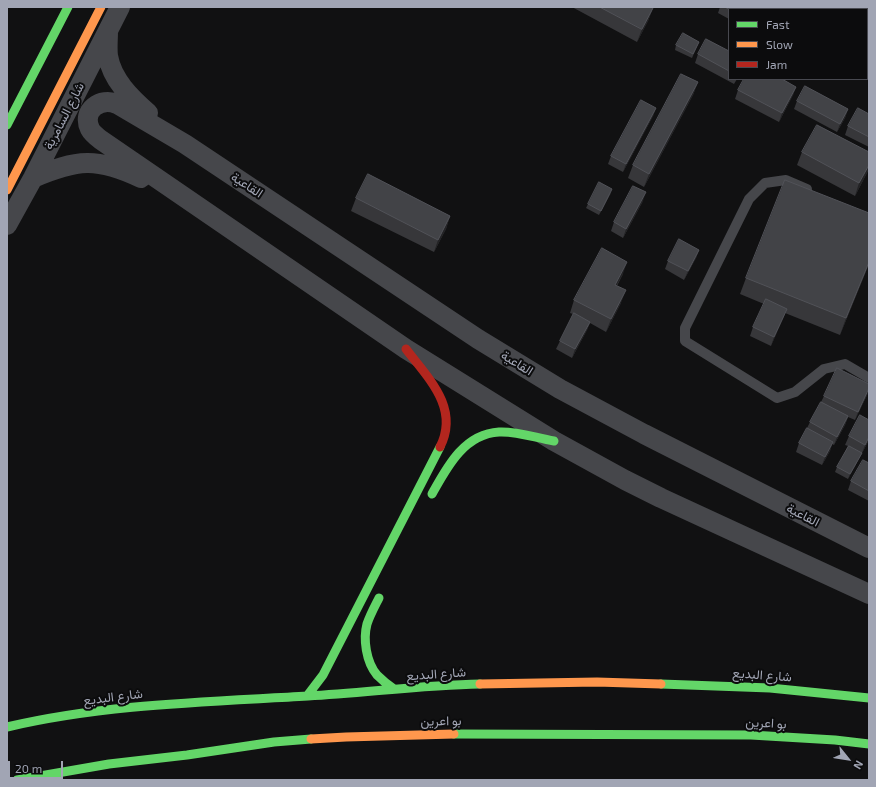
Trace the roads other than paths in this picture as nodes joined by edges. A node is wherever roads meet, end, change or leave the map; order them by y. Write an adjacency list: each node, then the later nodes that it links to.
1 (68, 7): 5 (main road)
2 (101, 7): 8 (main road, شارع السامرية)
3 (120, 7): 4 (street, شارع السامرية)
4 (108, 29): 6 (street, القاعية); 7 (street, شارع السامرية)
5 (7, 126)
6 (185, 144): 10 (street, القاعية); 16 (street, القاعية)
7 (33, 178): 10 (street, القاعية); 11 (street, شارع السامرية)
8 (7, 190)
9 (814, 192): 13 (lane)
10 (186, 199): 12 (street, القاعية)
11 (7, 225)
12 (406, 349): 14 (street, القاعية); 20 (main road)
13 (869, 378)
14 (554, 441): 15 (main road); 18 (street, القاعية)
15 (426, 505)
16 (869, 548)
17 (382, 592): 19 (main road)
18 (869, 594)
19 (394, 690): 20 (main road, شارع البديع); 21 (main road, شارع البديع)
20 (307, 696): 22 (main road, شارع البديع)
21 (869, 698)
22 (7, 727)
23 (869, 744): 24 (main road, بو اعرين)
24 (17, 780)

